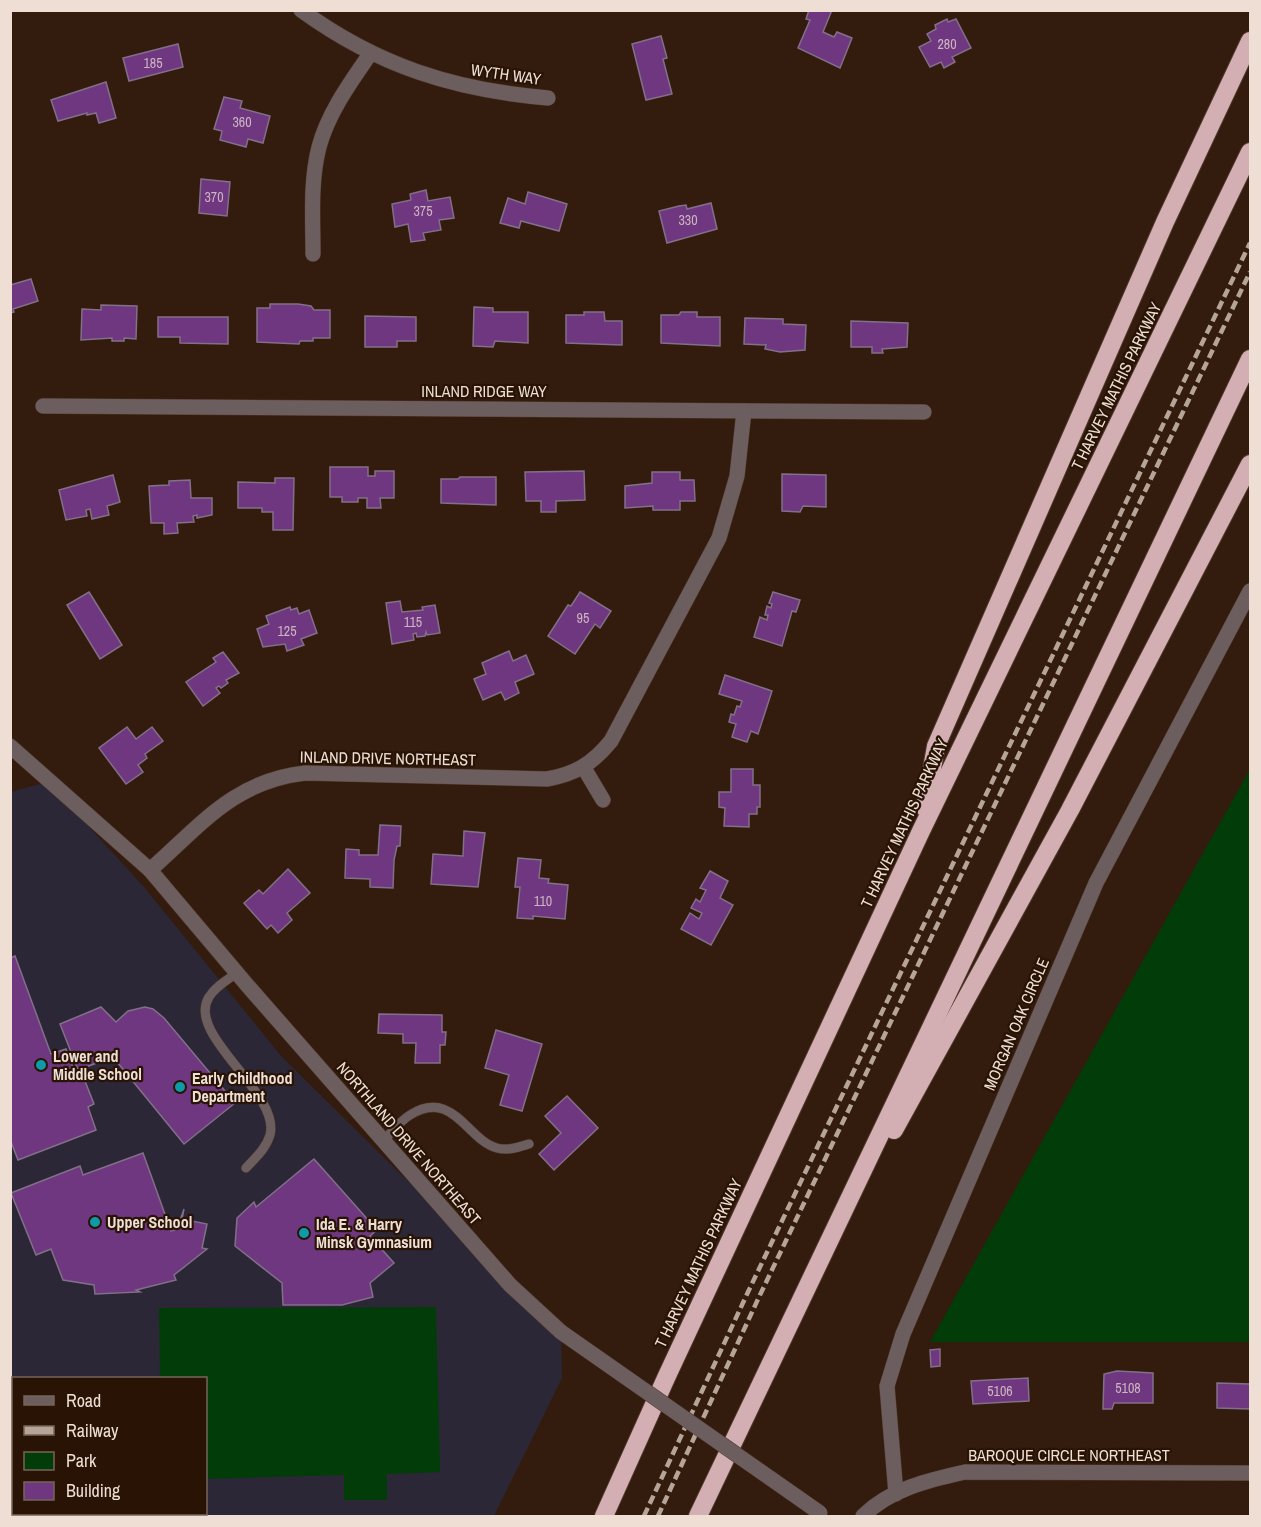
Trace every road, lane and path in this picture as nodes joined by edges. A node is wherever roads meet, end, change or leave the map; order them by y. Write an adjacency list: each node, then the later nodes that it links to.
1 (301, 10): 3 (street, WYTH WAY)
2 (1251, 41): 16 (highway)
3 (370, 54): 4 (street, WYTH WAY); 6 (street)
4 (548, 98)
5 (1251, 152): 16 (highway, T HARVEY MATHIS PARKWAY)
6 (313, 254)
7 (1251, 359): 22 (highway)
8 (43, 406): 9 (street, INLAND RIDGE WAY)
9 (744, 411): 10 (street, INLAND RIDGE WAY); 14 (street, INLAND DRIVE NORTHEAST)
10 (924, 412)
11 (1251, 464): 22 (highway)
12 (1251, 591): 24 (street, MORGAN OAK CIRCLE)
13 (10, 746): 17 (street, NORTHLAND DRIVE NORTHEAST)
14 (584, 768): 15 (street); 17 (street, INLAND DRIVE NORTHEAST)
15 (603, 800)
16 (921, 831): 26 (highway, T HARVEY MATHIS PARKWAY)
17 (150, 870): 18 (street, NORTHLAND DRIVE NORTHEAST)
18 (237, 973): 19 (street, NORTHLAND DRIVE NORTHEAST); 21 (lane)
19 (383, 1141): 20 (lane); 25 (street, NORTHLAND DRIVE NORTHEAST, bridge)
20 (529, 1144)
21 (246, 1168)
22 (792, 1316): 27 (highway)
23 (1251, 1473): 24 (street, BAROQUE CIRCLE NORTHEAST)
24 (896, 1494): 28 (street, BAROQUE CIRCLE NORTHEAST)
25 (821, 1515)
26 (604, 1516)
27 (698, 1516)
28 (863, 1516)

